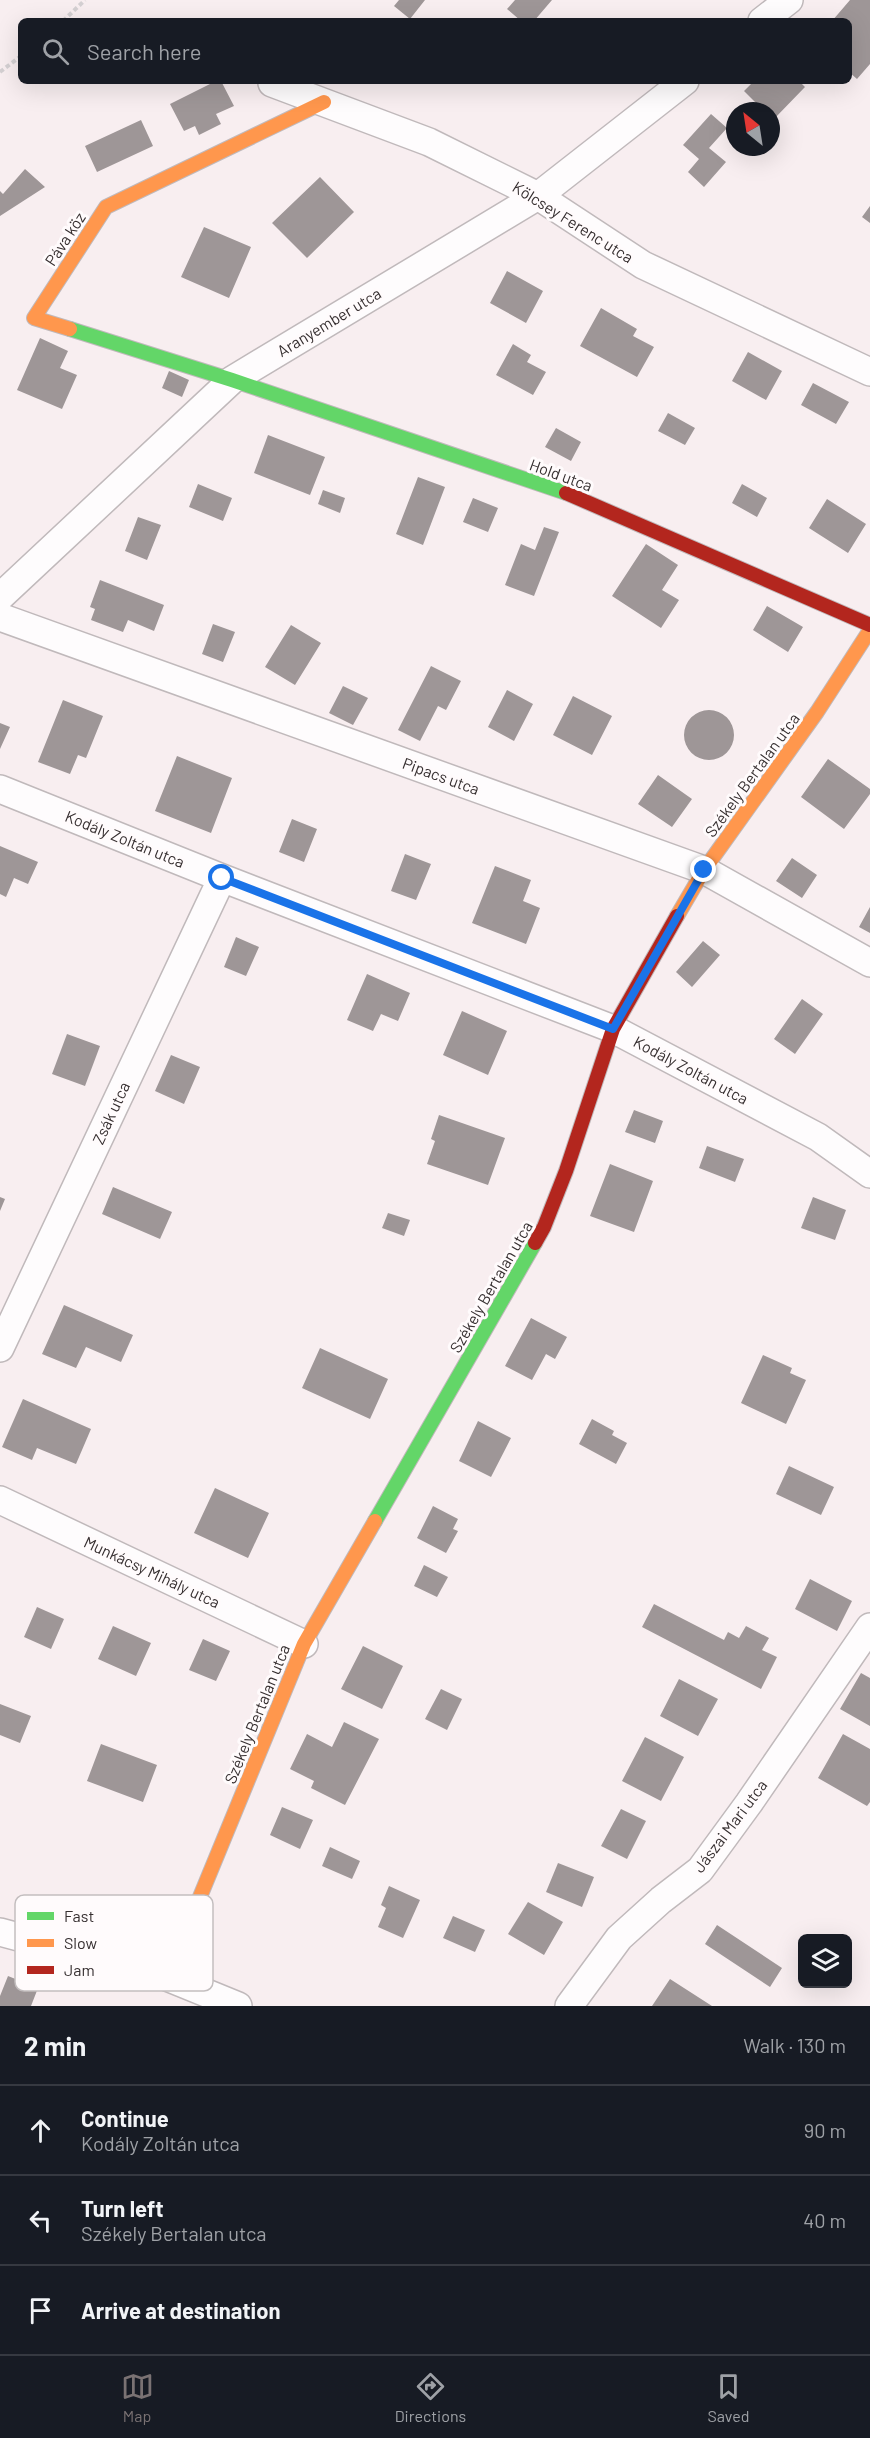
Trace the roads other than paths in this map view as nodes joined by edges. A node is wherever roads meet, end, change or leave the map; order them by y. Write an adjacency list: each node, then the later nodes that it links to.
1 (789, 0): 2 (street)
2 (766, 18)
3 (275, 84): 5 (street, Kölcsey Ferenc utca)
4 (681, 84): 6 (street, Aranyember utca)
5 (324, 102): 6 (street, Kölcsey Ferenc utca); 8 (street, Páva köz)
6 (538, 196): 7 (street, Kölcsey Ferenc utca); 8 (street, Aranyember utca)
7 (870, 372)
8 (232, 380): 9 (street, Aranyember utca); 11 (street, Hold utca)
9 (0, 597)
10 (0, 617): 14 (street, Pipacs utca)
11 (870, 625)
12 (870, 630): 14 (street, Székely Bertalan utca)
13 (0, 789): 15 (street, Kodály Zoltán utca)
14 (704, 870): 16 (street, Pipacs utca); 17 (street, Székely Bertalan utca)
15 (222, 878): 17 (street, Kodály Zoltán utca); 19 (street, Zsák utca)
16 (870, 963)
17 (613, 1029): 18 (street, Kodály Zoltán utca); 22 (street, Székely Bertalan utca)
18 (870, 1174)
19 (0, 1348)
20 (0, 1500): 22 (street, Munkácsy Mihály utca)
21 (870, 1627): 28 (street, Jászai Mari utca)
22 (304, 1644): 23 (street, Székely Bertalan utca)
23 (201, 1895)
24 (0, 1932): 25 (street)
25 (15, 1936)
26 (201, 1991): 27 (street)
27 (238, 2006)
28 (569, 2006)

